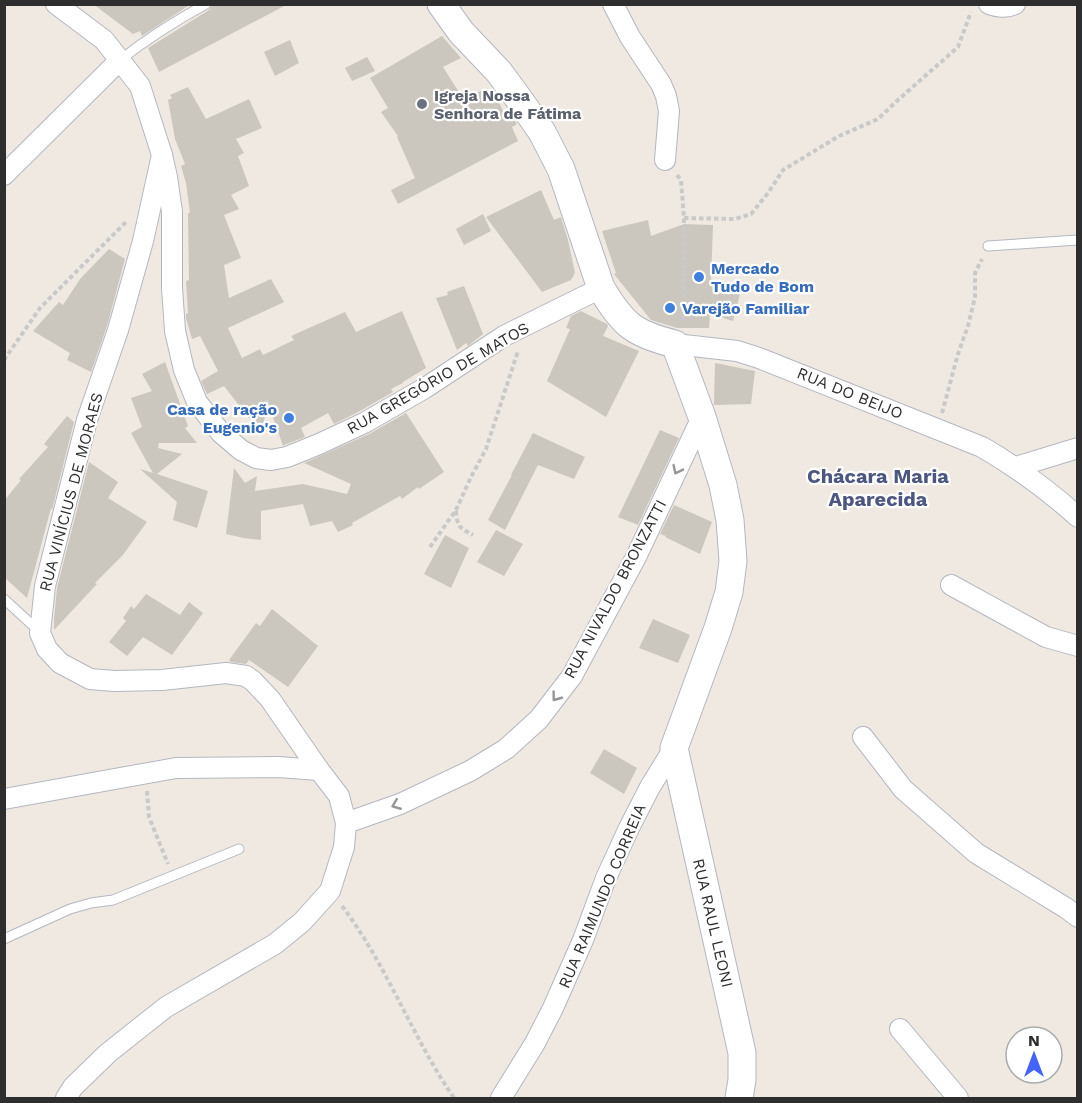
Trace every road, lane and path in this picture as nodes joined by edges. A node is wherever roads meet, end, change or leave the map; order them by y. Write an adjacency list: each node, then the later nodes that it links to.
1 (56, 4): 8 (street, RUA GREGÓRIO DE MATOS)
2 (206, 4): 8 (lane)
3 (441, 4): 16 (street)
4 (613, 4): 10 (street)
5 (974, 4): 13 (path)
6 (989, 4): 7 (street)
7 (1013, 5)
8 (120, 60): 9 (street, RUA GREGÓRIO DE MATOS); 11 (street)
9 (162, 155): 12 (street, RUA VINÍCIUS DE MORAES); 17 (street, RUA GREGÓRIO DE MATOS)
10 (665, 160): 13 (path)
11 (4, 175)
12 (152, 196): 19 (path); 30 (street, RUA VINÍCIUS DE MORAES)
13 (684, 218): 18 (path)
14 (1077, 240): 15 (lane)
15 (988, 246): 21 (path)
16 (601, 288): 17 (street, RUA GREGÓRIO DE MATOS); 18 (street)
17 (526, 325): 24 (path)
18 (679, 345): 20 (street, RUA RAIMUNDO CORREIA); 21 (street, RUA DO BEIJO)
19 (4, 360)
20 (702, 417): 33 (street, RUA RAIMUNDO CORREIA); 37 (street, RUA NIVALDO BRONZATTI, one-way to 37)
21 (938, 428): 23 (street, RUA DO BEIJO)
22 (1077, 448): 23 (street)
23 (1016, 467): 25 (street, RUA DO BEIJO)
24 (456, 510): 26 (path); 27 (path)
25 (1077, 517)
26 (473, 535)
27 (430, 547)
28 (951, 585): 31 (street)
29 (4, 599): 30 (lane)
30 (40, 633): 34 (street)
31 (1077, 646)
32 (863, 737): 41 (street)
33 (674, 748): 46 (street, RUA RAIMUNDO CORREIA); 47 (street, RUA RAUL LEONI)
34 (319, 770): 35 (street); 37 (street)
35 (146, 772): 36 (street); 39 (path)
36 (4, 799)
37 (346, 823): 40 (street)
38 (238, 849): 39 (lane)
39 (173, 875): 42 (lane)
40 (330, 891): 44 (street); 45 (path)
41 (1077, 917)
42 (4, 939)
43 (900, 1029): 48 (street)
44 (66, 1098)
45 (454, 1098)
46 (501, 1098)
47 (739, 1098)
48 (958, 1098)

